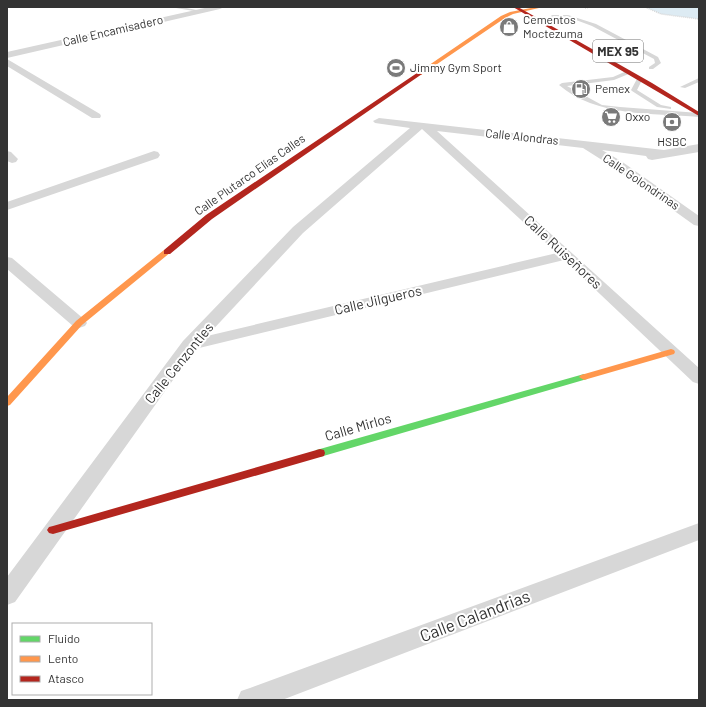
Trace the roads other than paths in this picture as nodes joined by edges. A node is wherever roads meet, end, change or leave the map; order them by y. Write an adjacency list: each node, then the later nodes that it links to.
1 (172, 7): 5 (lane)
2 (220, 7): 5 (street, Calle Encamisadero)
3 (538, 7): 4 (street, Calle Plutarco Elías Calles); 6 (street, MEX 95)
4 (518, 9): 11 (street, MEX 95); 31 (street, Calle Plutarco Elías Calles)
5 (200, 12): 8 (street, Calle Encamisadero)
6 (552, 16): 7 (street, MEX 95); 10 (lane)
7 (578, 30)
8 (7, 55)
9 (7, 62): 19 (street)
10 (651, 69)
11 (629, 72): 12 (street, MEX 95); 18 (lane)
12 (640, 78): 15 (street, MEX 95); 18 (lane)
13 (699, 80): 16 (lane)
14 (664, 81): 15 (street)
15 (650, 84): 18 (street, MEX 95)
16 (680, 85): 17 (street)
17 (694, 94)
18 (699, 114)
19 (96, 116)
20 (380, 121): 21 (street, Calle Alondras)
21 (422, 127): 22 (street, Calle Alondras); 29 (street, Calle Ruiseñores); 32 (street, Calle Cenzontles)
22 (582, 144): 24 (street, Calle Alondras); 26 (street, Calle Golondrinas)
23 (699, 148): 24 (street)
24 (664, 154): 26 (street)
25 (154, 155): 27 (street)
26 (617, 164): 28 (street, Calle Golondrinas)
27 (7, 206)
28 (699, 222)
29 (567, 255): 32 (street, Calle Jilgueros); 33 (street, Calle Ruiseñores)
30 (7, 261): 31 (street)
31 (79, 323): 35 (street, Calle Plutarco Elías Calles)
32 (189, 345): 36 (street, Calle Cenzontles)
33 (670, 352): 34 (street, Calle Ruiseñores); 36 (street, Calle Mirlos)
34 (699, 378)
35 (7, 402)
36 (53, 530): 38 (street, Calle Cenzontles)
37 (699, 532): 39 (street, Calle Calandrias)
38 (7, 595)
39 (250, 700)

